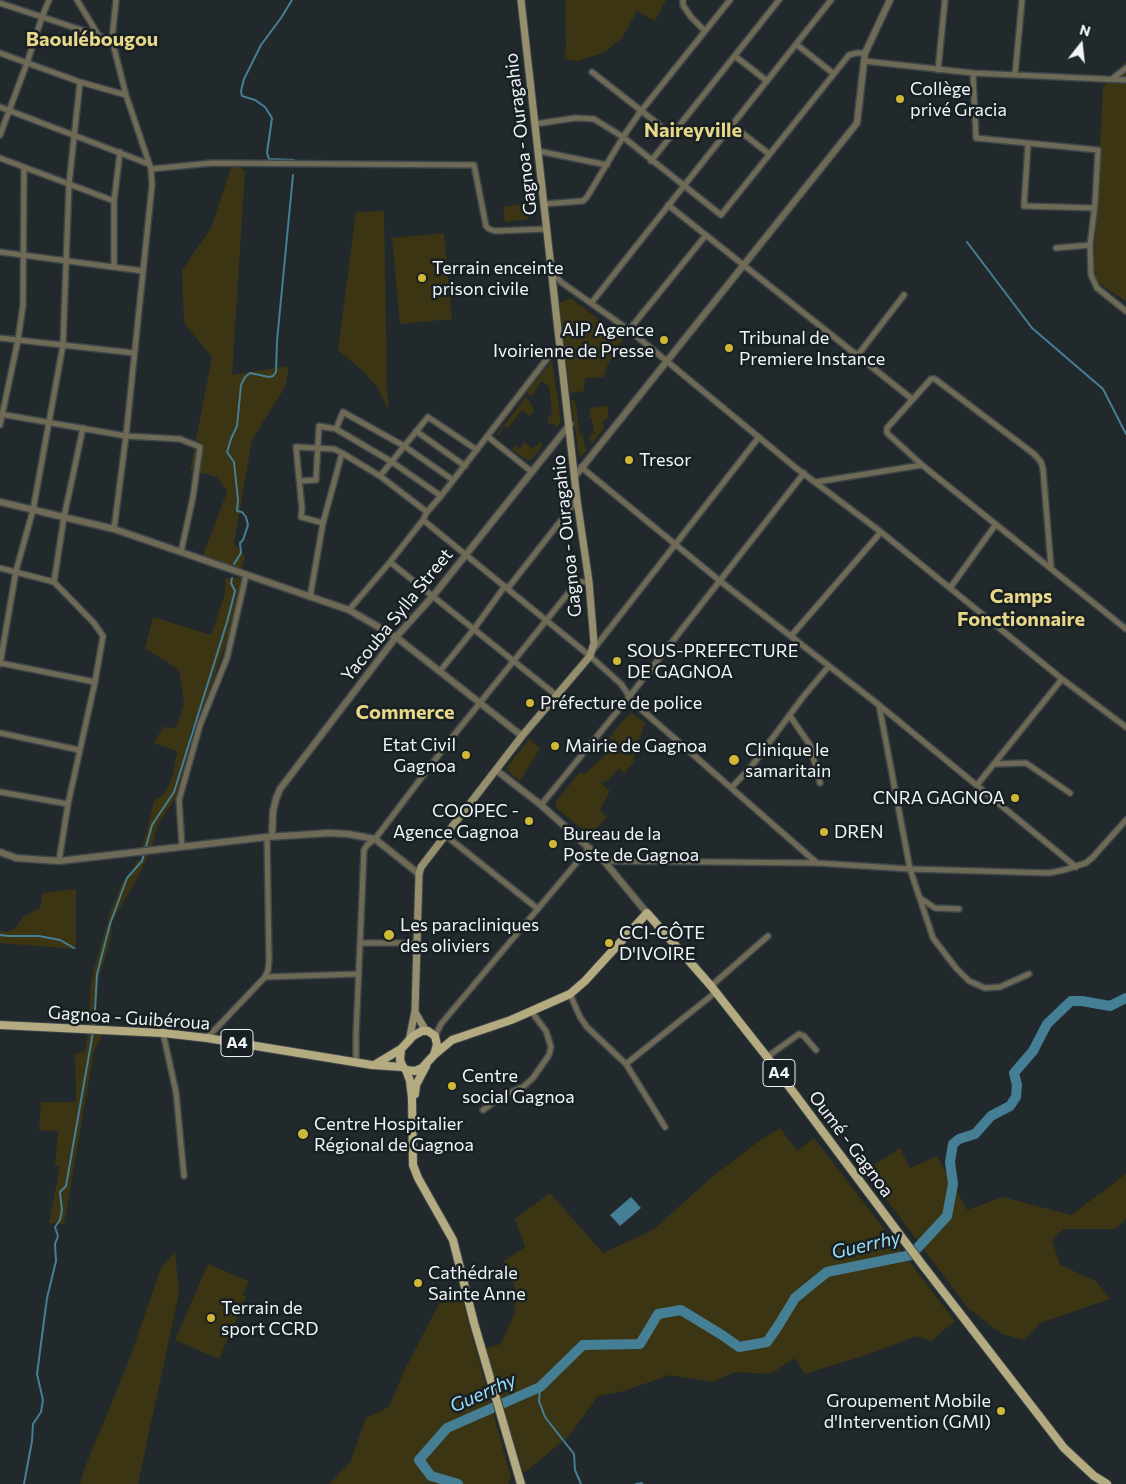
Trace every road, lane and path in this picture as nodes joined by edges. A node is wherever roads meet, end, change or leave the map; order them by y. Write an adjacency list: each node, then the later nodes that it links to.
1 (49, 0): 13 (street)
2 (77, 0): 15 (street)
3 (116, 0): 16 (street)
4 (521, 0): 36 (main road, Gagnoa - Ouragahio)
5 (683, 0): 14 (street)
6 (730, 0): 14 (street)
7 (779, 0): 19 (street)
8 (831, 0): 17 (street)
9 (890, 0): 20 (street)
10 (945, 0): 23 (street)
11 (1022, 0): 27 (street)
12 (0, 2): 13 (street)
13 (42, 17): 15 (street); 21 (street)
14 (705, 31): 35 (street)
15 (99, 36): 16 (street)
16 (112, 40): 32 (street)
17 (796, 44): 26 (street); 30 (street)
18 (0, 53): 21 (street)
19 (735, 56): 30 (street); 40 (street)
20 (864, 57): 23 (street); 26 (street); 64 (street)
21 (27, 63): 31 (street); 34 (street)
22 (1126, 68): 28 (street)
23 (938, 70): 25 (street)
24 (592, 72): 35 (street)
25 (973, 73): 27 (street); 42 (street)
26 (834, 74): 45 (street)
27 (1015, 74): 28 (street)
28 (1112, 80): 29 (street)
29 (1126, 80)
30 (767, 81): 37 (street)
31 (80, 82): 32 (street); 39 (street)
32 (126, 96): 49 (street)
33 (0, 107): 34 (street)
34 (9, 110): 38 (street); 39 (street)
35 (641, 111): 40 (street); 41 (street)
36 (535, 124): 41 (street); 43 (main road, Gagnoa - Ouragahio)
37 (732, 125): 45 (street); 52 (street)
38 (0, 135)
39 (76, 135): 44 (street); 51 (street)
40 (672, 135): 47 (street)
41 (622, 137): 47 (street); 48 (street)
42 (1028, 144): 56 (street); 56 (street)
43 (538, 151): 48 (street); 54 (main road, Gagnoa - Ouragahio)
44 (120, 152): 49 (street); 53 (street)
45 (769, 154): 52 (street)
46 (0, 158): 50 (street)
47 (651, 161): 52 (street)
48 (607, 165): 54 (street)
49 (150, 166): 57 (street); 66 (street)
50 (24, 167): 51 (street); 62 (street)
51 (69, 184): 53 (street); 63 (street)
52 (683, 186): 55 (street)
53 (114, 201): 65 (street)
54 (544, 204): 57 (main road, Gagnoa - Ouragahio)
55 (668, 205): 58 (street); 69 (street)
56 (1094, 208): 59 (street)
57 (547, 229): 67 (main road, Gagnoa - Ouragahio)
58 (706, 235): 64 (street); 71 (street)
59 (1090, 245): 60 (street); 70 (street)
60 (1056, 248)
61 (0, 252): 62 (street)
62 (23, 256): 63 (street); 73 (street)
63 (66, 262): 65 (street); 74 (street)
64 (743, 265): 77 (street); 78 (street)
65 (114, 268): 66 (street)
66 (143, 271): 76 (street)
67 (553, 273): 69 (street); 75 (main road, Gagnoa - Ouragahio)
68 (904, 295): 77 (street)
69 (592, 302): 71 (street)
70 (1126, 312)
71 (629, 330): 78 (street)
72 (0, 338): 73 (street)
73 (18, 340): 74 (street); 80 (street)
74 (64, 346): 76 (street); 81 (street)
75 (561, 348): 82 (main road, Gagnoa - Ouragahio); 88 (street)
76 (134, 353): 87 (street)
77 (856, 356): 79 (street)
78 (667, 362): 89 (street); 97 (street)
79 (912, 399): 95 (street); 120 (street)
80 (1, 414): 81 (street); 83 (street)
81 (50, 423): 84 (street); 108 (street)
82 (570, 424): 98 (street, Yacouba Sylla Street); 100 (main road, Gagnoa - Ouragahio)
83 (0, 425)
84 (83, 428): 87 (street); 110 (street)
85 (336, 428): 90 (street); 91 (street); 94 (street)
86 (416, 432): 90 (street); 92 (street); 96 (street)
87 (126, 436): 114 (street); 117 (street)
88 (487, 436): 92 (street); 98 (street)
89 (759, 437): 99 (street); 116 (street)
90 (404, 446): 94 (street); 102 (street)
91 (317, 448): 93 (street); 103 (street); 103 (street)
92 (477, 450): 96 (street)
93 (342, 453): 101 (street); 112 (street)
94 (392, 462): 101 (street); 105 (street)
95 (922, 465): 104 (street); 113 (street)
96 (465, 466): 102 (street)
97 (582, 468): 100 (street); 116 (street)
98 (532, 472): 118 (street, Yacouba Sylla Street)
99 (804, 473): 104 (street); 124 (street)
100 (576, 475): 106 (main road, Gagnoa - Ouragahio)
101 (380, 476): 109 (street)
102 (453, 480): 105 (street)
103 (300, 481): 112 (street)
104 (816, 482): 115 (street)
105 (441, 496): 109 (street)
106 (577, 500): 126 (main road, Gagnoa - Ouragahio); 127 (street)
107 (0, 502): 108 (street)
108 (33, 510): 110 (street); 122 (street)
109 (427, 512): 111 (street)
110 (64, 517): 114 (street); 125 (street)
111 (423, 520): 118 (street); 119 (street)
112 (323, 523): 130 (street)
113 (996, 524): 120 (street); 128 (street)
114 (114, 530): 117 (street)
115 (881, 532): 128 (street); 135 (street)
116 (676, 545): 124 (street); 137 (street)
117 (181, 552): 123 (street)
118 (466, 554): 127 (street); 129 (street, Yacouba Sylla Street)
119 (390, 562): 129 (street); 131 (street)
120 (1050, 567): 133 (street)
121 (0, 568): 122 (street)
122 (16, 571): 125 (street); 139 (street)
123 (246, 575): 130 (street); 166 (street)
124 (720, 581): 135 (street); 145 (street)
125 (54, 582): 143 (street)
126 (589, 582): 132 (street); 137 (main road, Gagnoa - Ouragahio)
127 (506, 587): 132 (street); 134 (street)
128 (950, 588): 142 (street)
129 (433, 596): 134 (street); 136 (street, Yacouba Sylla Street)
130 (310, 597): 131 (street)
131 (349, 610): 136 (street)
132 (547, 620): 137 (street); 138 (street)
133 (1126, 629)
134 (474, 630): 138 (street); 141 (street)
135 (791, 636): 140 (street)
136 (396, 637): 141 (street); 164 (street, Yacouba Sylla Street)
137 (591, 653): 144 (main road); 145 (street)
138 (514, 661): 144 (street); 146 (street)
139 (0, 663): 143 (street)
140 (829, 666): 147 (street); 148 (street)
141 (440, 671): 146 (street)
142 (1062, 679): 149 (street); 153 (street)
143 (95, 682): 152 (street)
144 (556, 695): 151 (main road)
145 (629, 696): 157 (street); 161 (street)
146 (480, 702): 151 (street); 165 (street)
147 (879, 705): 156 (street); 173 (street)
148 (790, 716): 155 (street); 157 (street)
149 (1126, 727)
150 (0, 733): 152 (street)
151 (522, 736): 154 (main road)
152 (79, 750): 160 (street)
153 (994, 764): 156 (street); 159 (street)
154 (496, 770): 161 (street); 163 (main road)
155 (820, 783)
156 (977, 785): 172 (street)
157 (731, 788): 171 (street)
158 (0, 792): 160 (street)
159 (1070, 793)
160 (68, 804): 169 (street)
161 (541, 805): 167 (street)
162 (1125, 823): 172 (street)
163 (445, 835): 174 (main road); 176 (street)
164 (270, 837): 165 (street); 166 (street); 184 (street)
165 (375, 839): 174 (street); 180 (street)
166 (182, 847): 169 (street)
167 (590, 848): 170 (street); 176 (street)
168 (0, 852): 169 (street)
169 (59, 861)
170 (604, 861): 171 (street); 178 (street)
171 (817, 863): 173 (street)
172 (1076, 867): 173 (street)
173 (910, 869): 175 (street)
174 (419, 874): 181 (main road)
175 (920, 898): 177 (street); 183 (street)
176 (538, 909): 191 (street)
177 (959, 909)
178 (647, 913): 185 (main road, Oumé - Gagnoa / A4); 186 (main road)
179 (768, 936): 185 (street)
180 (361, 943): 181 (street); 182 (street)
181 (417, 943): 187 (main road)
182 (358, 974): 184 (street); 199 (street)
183 (1030, 974)
184 (265, 977): 192 (street)
185 (714, 989): 198 (main road, Oumé - Gagnoa / A4); 201 (street)
186 (570, 994): 188 (main road); 201 (street)
187 (415, 1011): 191 (main road); 193 (main road)
188 (531, 1011): 194 (main road); 205 (street)
189 (0, 1025): 190 (main road, Gagnoa - Guibéroua / A4)
190 (162, 1032): 192 (main road, Gagnoa - Guibéroua / A4); 207 (street)
191 (430, 1033): 193 (main road); 194 (main road); 197 (main road)
192 (207, 1038): 199 (main road, Gagnoa - Guibéroua / A4)
193 (409, 1040): 195 (main road)
194 (452, 1040): 197 (main road)
195 (401, 1049): 202 (main road); 203 (main road)
196 (816, 1050): 198 (street)
197 (434, 1055): 200 (main road)
198 (767, 1058): 209 (main road, Oumé - Gagnoa / A4)
199 (356, 1062): 202 (main road, Gagnoa - Guibéroua / A4)
200 (428, 1062): 203 (main road); 204 (main road)
201 (626, 1064): 206 (street)
202 (374, 1065): 203 (main road, Gagnoa - Guibéroua / A4)
203 (404, 1069): 204 (main road)
204 (412, 1108): 208 (main road)
205 (483, 1110)
206 (665, 1127)
207 (184, 1176)
208 (521, 1484)
209 (1107, 1484)

